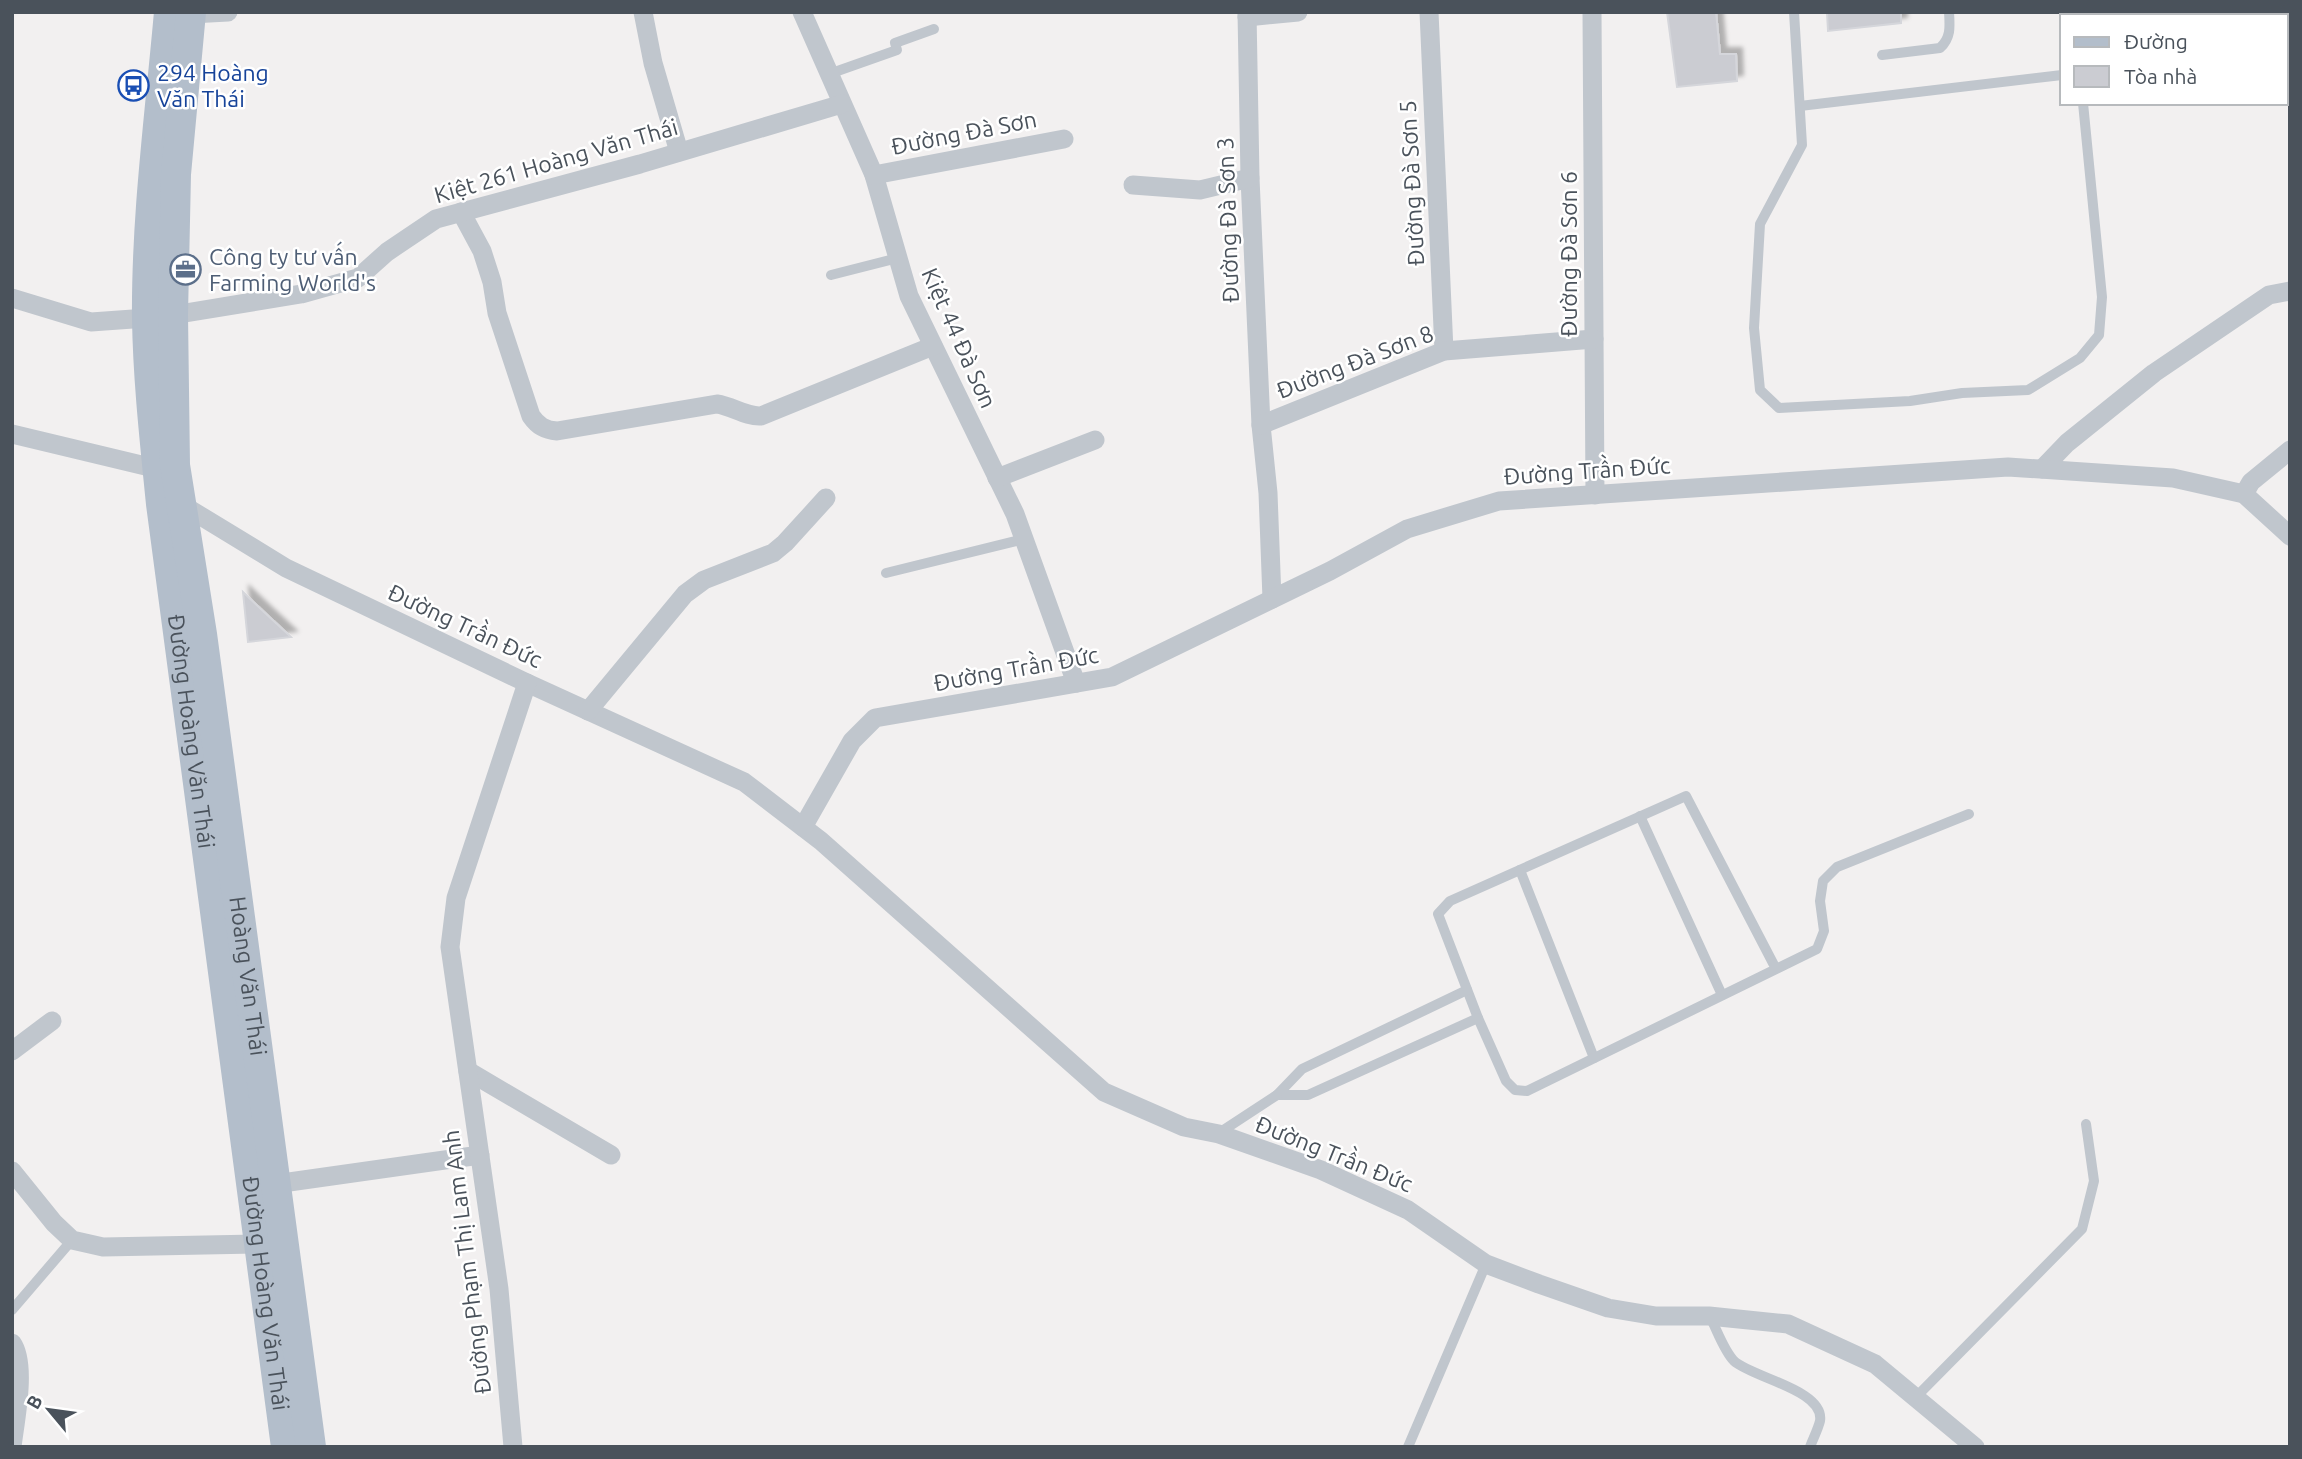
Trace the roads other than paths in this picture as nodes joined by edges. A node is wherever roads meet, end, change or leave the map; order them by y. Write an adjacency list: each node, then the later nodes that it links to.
1 (228, 12): 9 (street)
2 (643, 12): 19 (street)
3 (802, 12): 13 (street, Kiệt 44 Đà Sơn)
4 (1298, 12): 10 (street)
5 (1429, 12): 31 (street, Đường Đà Sơn 5)
6 (1592, 12): 29 (street, Đường Đà Sơn 6)
7 (1794, 12): 17 (lane)
8 (1949, 12): 12 (lane)
9 (184, 13): 28 (main road, Đường Hoàng Văn Thái)
10 (1247, 15): 21 (street, Đường Đà Sơn 3)
11 (934, 29): 13 (lane)
12 (1882, 55)
13 (829, 74): 15 (street, Kiệt 44 Đà Sơn)
14 (2060, 75): 17 (lane)
15 (842, 104): 19 (street, Kiệt 261 Hoàng Văn Thái); 20 (street, Kiệt 44 Đà Sơn)
16 (2082, 105): 17 (lane)
17 (1800, 106)
18 (1064, 139): 20 (street, Đường Đà Sơn)
19 (679, 152): 23 (street, Kiệt 261 Hoàng Văn Thái)
20 (874, 175): 24 (street, Kiệt 44 Đà Sơn)
21 (1250, 178): 22 (street); 32 (street, Đường Đà Sơn 3)
22 (1133, 185)
23 (461, 212): 28 (street, Kiệt 261 Hoàng Văn Thái); 30 (street)
24 (898, 258): 25 (lane); 30 (street, Kiệt 44 Đà Sơn)
25 (831, 275)
26 (2290, 291): 37 (street)
27 (12, 298): 28 (street, Kiệt 261 Hoàng Văn Thái)
28 (160, 317): 36 (main road, Đường Hoàng Văn Thái); 42 (main road, Đường Hoàng Văn Thái)
29 (1594, 340): 31 (street, Đường Đà Sơn 8); 40 (street, Đường Đà Sơn 6)
30 (933, 346): 38 (street, Kiệt 44 Đà Sơn)
31 (1444, 351): 32 (street, Đường Đà Sơn 8)
32 (1261, 425): 46 (street, Đường Đà Sơn 3)
33 (12, 435): 36 (street)
34 (1095, 440): 38 (street)
35 (2290, 450): 39 (street)
36 (158, 469): 42 (main road, Đường Hoàng Văn Thái)
37 (2042, 469): 39 (street, Đường Trần Đức); 40 (street, Đường Trần Đức)
38 (997, 478): 44 (street, Kiệt 44 Đà Sơn)
39 (2244, 494): 43 (street, Đường Trần Đức)
40 (1595, 495): 46 (street, Đường Trần Đức)
41 (826, 498): 49 (street)
42 (172, 504): 47 (street, Đường Trần Đức); 68 (main road, Hoàng Văn Thái); 70 (main road, Đường Hoàng Văn Thái)
43 (2290, 536)
44 (1024, 539): 45 (lane); 48 (street, Kiệt 44 Đà Sơn)
45 (886, 573)
46 (1272, 599): 48 (street, Đường Trần Đức)
47 (527, 683): 49 (street, Đường Trần Đức); 61 (street, Đường Phạm Thị Lam Anh)
48 (1076, 683): 52 (street, Đường Trần Đức)
49 (588, 711): 52 (street, Đường Trần Đức)
50 (1969, 814): 54 (lane)
51 (1640, 816): 53 (lane); 54 (lane); 56 (lane)
52 (803, 827): 64 (street, Đường Trần Đức)
53 (1520, 870): 55 (lane); 60 (lane)
54 (1776, 969): 56 (lane)
55 (1467, 990): 57 (lane); 62 (lane)
56 (1722, 995): 60 (lane)
57 (1478, 1018): 60 (lane); 62 (lane)
58 (52, 1021): 59 (street)
59 (12, 1051)
60 (1594, 1058)
61 (468, 1071): 65 (street, Đường Phạm Thị Lam Anh); 66 (street)
62 (1277, 1095): 64 (lane)
63 (2086, 1124): 75 (lane)
64 (1219, 1134): 71 (street, Đường Trần Đức)
65 (480, 1155): 68 (street); 79 (street, Đường Phạm Thị Lam Anh)
66 (611, 1155)
67 (12, 1171): 69 (street)
68 (275, 1184): 78 (main road, Hoàng Văn Thái)
69 (72, 1240): 70 (street); 72 (lane)
70 (260, 1244): 77 (main road, Đường Hoàng Văn Thái)
71 (1486, 1264): 73 (street, Đường Trần Đức); 80 (lane)
72 (12, 1310)
73 (1709, 1316): 75 (street, Đường Trần Đức); 81 (lane)
74 (12, 1343): 76 (street)
75 (1916, 1397): 82 (street, Đường Trần Đức)
76 (12, 1447)
77 (286, 1447)
78 (311, 1447)
79 (513, 1447)
80 (1408, 1447)
81 (1810, 1447)
82 (1975, 1447)

